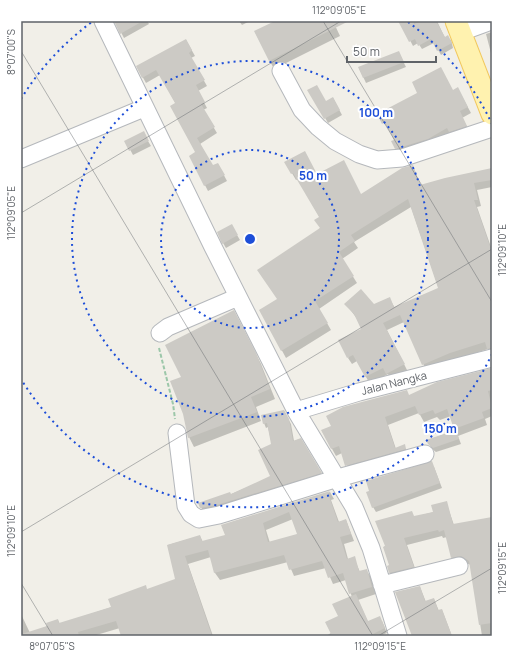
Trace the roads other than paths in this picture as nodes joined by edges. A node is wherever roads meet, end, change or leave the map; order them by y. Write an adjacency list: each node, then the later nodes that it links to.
1 (103, 21): 5 (street)
2 (491, 21): 3 (street)
3 (458, 27): 6 (main road)
4 (281, 71): 7 (street)
5 (144, 108): 8 (street); 9 (street)
6 (492, 114)
7 (492, 128)
8 (21, 160)
9 (238, 297): 10 (street); 12 (street)
10 (160, 333)
11 (492, 358): 12 (street, Jalan Nangka)
12 (296, 411): 15 (street)
13 (177, 432): 15 (street)
14 (425, 454): 15 (street)
15 (338, 478): 17 (street)
16 (459, 566): 17 (street)
17 (382, 585): 18 (street)
18 (398, 636)

